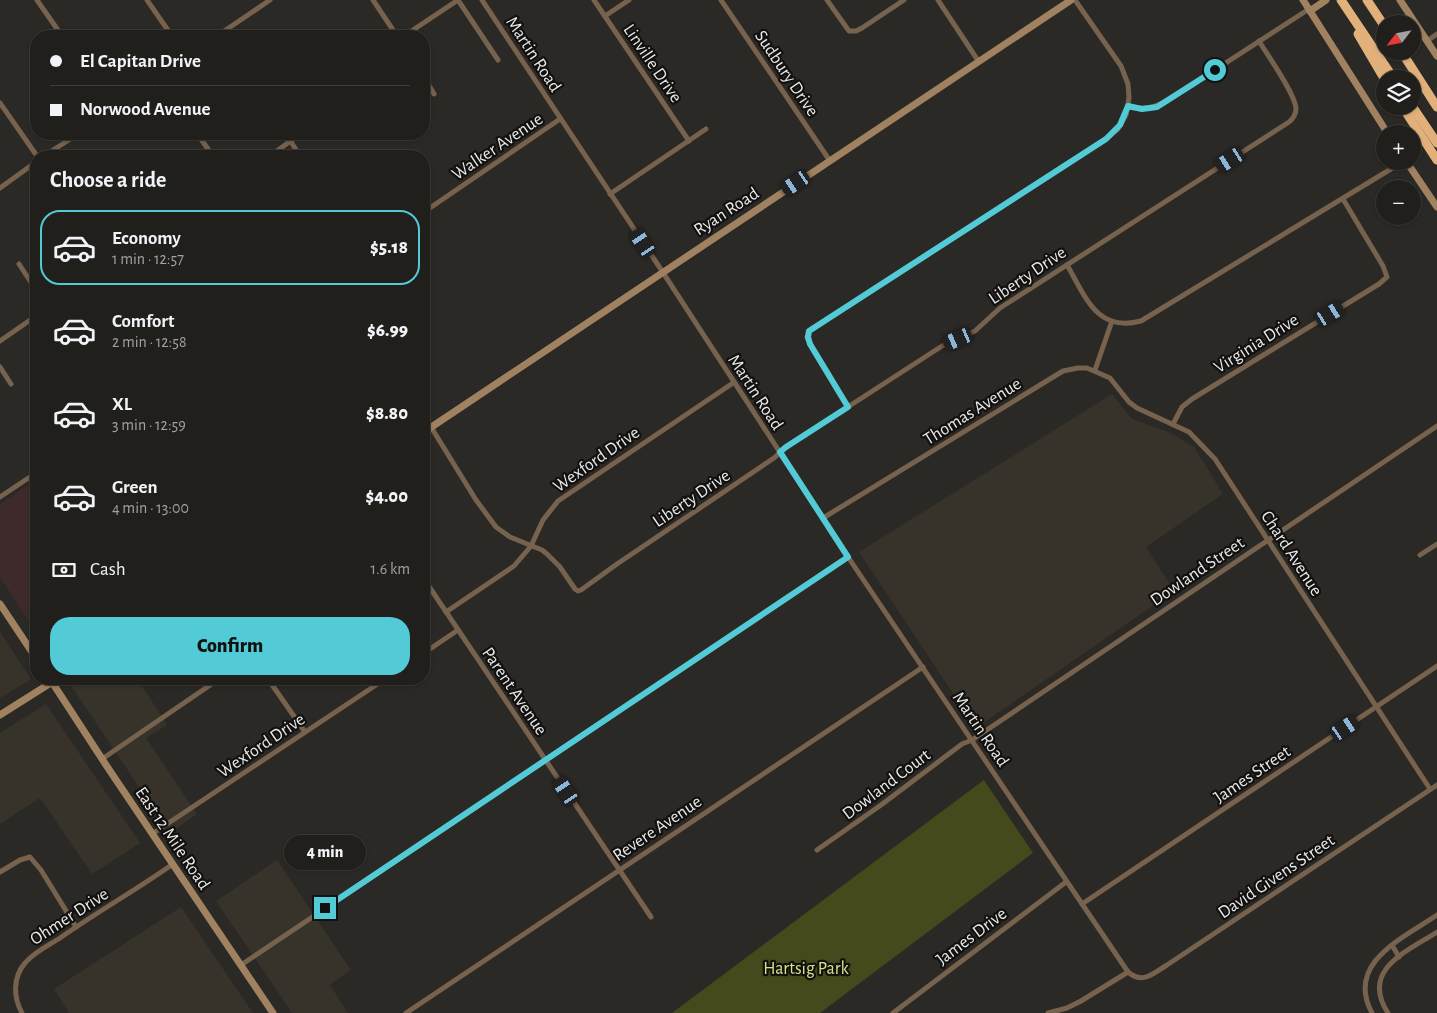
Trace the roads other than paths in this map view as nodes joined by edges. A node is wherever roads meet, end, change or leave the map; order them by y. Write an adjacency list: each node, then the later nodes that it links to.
1 (37, 0): 23 (street)
2 (147, 0): 24 (street)
3 (270, 0): 25 (street)
4 (373, 0): 26 (street)
5 (458, 0): 27 (street); 32 (street)
6 (482, 0): 45 (street, Martin Road)
7 (594, 0): 22 (street, Linville Drive)
8 (629, 0): 22 (street)
9 (721, 0): 58 (street, Sudbury Drive)
10 (827, 0): 11 (street)
11 (904, 0)
12 (938, 0): 34 (street)
13 (1071, 0): 34 (main road, Ryan Road)
14 (1076, 0): 41 (street)
15 (1303, 0): 20 (main road)
16 (1325, 0): 20 (main road)
17 (1367, 0): 21 (highway)
18 (1400, 0): 29 (main road)
19 (1342, 2): 35 (highway); 36 (highway)
20 (1310, 10): 30 (street); 46 (main road)
21 (1377, 15)
22 (605, 16): 50 (street, Linville Drive)
23 (58, 30)
24 (168, 30)
25 (226, 30)
26 (393, 30)
27 (413, 30)
28 (1437, 34): 29 (street)
29 (1427, 41): 31 (main road)
30 (1259, 42): 41 (street); 68 (street, Liberty Drive)
31 (1437, 56)
32 (498, 60)
33 (1406, 60): 39 (highway); 42 (highway)
34 (979, 62): 58 (main road, Ryan Road)
35 (1379, 70)
36 (1388, 70)
37 (430, 88): 38 (street)
38 (434, 94)
39 (1437, 101)
40 (0, 104): 53 (street)
41 (1128, 106): 78 (street)
42 (1437, 107)
43 (1408, 115): 57 (highway)
44 (1418, 115): 52 (highway)
45 (560, 119): 63 (street, Martin Road); 66 (street, Walker Avenue)
46 (1382, 125)
47 (706, 129): 50 (street)
48 (69, 140): 54 (street)
49 (293, 140): 51 (street)
50 (689, 141): 63 (street)
51 (291, 142): 55 (street); 56 (street)
52 (1437, 143)
53 (32, 150)
54 (53, 150)
55 (279, 150)
56 (296, 150)
57 (1437, 160)
58 (830, 161): 69 (main road, Ryan Road)
59 (30, 166): 62 (street)
60 (1390, 170): 64 (street)
61 (1411, 170): 65 (main road)
62 (0, 188)
63 (610, 194): 69 (street, Martin Road)
64 (1343, 199): 72 (street); 79 (street, Virginia Drive)
65 (1437, 206)
66 (430, 208)
67 (19, 264): 70 (street)
68 (1067, 265): 72 (street); 78 (street, Liberty Drive)
69 (662, 272): 76 (street, Martin Road); 81 (main road, Ryan Road)
70 (30, 281)
71 (30, 320): 73 (street)
72 (1112, 321): 75 (street)
73 (0, 341)
74 (0, 368): 77 (street)
75 (1095, 370): 79 (street, Chard Avenue); 85 (street, Thomas Avenue)
76 (734, 383): 82 (street, Martin Road); 88 (street, Wexford Drive)
77 (11, 384)
78 (848, 407): 82 (street, Liberty Drive)
79 (1173, 424): 86 (street, Chard Avenue)
80 (1437, 426): 86 (street, Dowland Street)
81 (430, 427): 88 (street)
82 (780, 452): 85 (street, Martin Road); 88 (street, Liberty Drive)
83 (30, 477): 84 (street)
84 (0, 497)
85 (823, 518): 90 (street, Martin Road)
86 (1267, 541): 104 (street, Chard Avenue); 107 (street, Dowland Street)
87 (1437, 544): 89 (street)
88 (531, 546): 93 (street, Wexford Drive)
89 (1420, 555)
90 (848, 557): 98 (street, Martin Road); 109 (street)
91 (430, 588): 93 (street, Parent Avenue)
92 (0, 604): 95 (main road)
93 (446, 612): 94 (street, Parent Avenue)
94 (458, 630): 96 (street); 109 (street, Parent Avenue)
95 (30, 649)
96 (430, 649)
97 (1437, 666): 104 (street, James Street)
98 (923, 667): 107 (street, Martin Road); 115 (street, Revere Avenue)
99 (45, 685): 105 (main road)
100 (56, 685): 108 (main road, East 12 Mile Road)
101 (210, 685): 108 (street)
102 (272, 685): 106 (street)
103 (376, 685): 106 (street, Wexford Drive)
104 (1376, 707): 111 (street, Chard Avenue); 118 (street, James Street)
105 (0, 715)
106 (305, 732): 112 (street, Wexford Drive)
107 (972, 740): 113 (street, Dowland Court); 117 (street, Martin Road)
108 (102, 759): 112 (main road, East 12 Mile Road)
109 (544, 760): 115 (street, Parent Avenue); 125 (street)
110 (1437, 785): 111 (street, David Givens Street)
111 (1430, 789): 126 (street, David Givens Street)
112 (152, 834): 114 (main road, East 12 Mile Road)
113 (817, 850)
114 (173, 864): 121 (street, Ohmer Drive); 125 (main road, East 12 Mile Road)
115 (619, 870): 120 (street, Parent Avenue); 129 (street, Revere Avenue)
116 (0, 872): 121 (street)
117 (1066, 882): 118 (street, Martin Road); 130 (street, James Drive)
118 (1082, 904): 126 (street, Martin Road)
119 (1437, 916): 123 (street)
120 (650, 917)
121 (76, 926): 127 (street, Ohmer Drive)
122 (1437, 932): 124 (street)
123 (1392, 945): 124 (street); 132 (street)
124 (1399, 957): 133 (street)
125 (241, 965): 128 (main road, East 12 Mile Road)
126 (1128, 972): 131 (street)
127 (22, 1013)
128 (273, 1013)
129 (406, 1013)
130 (893, 1013)
131 (1048, 1013)
132 (1372, 1013)
133 (1388, 1013)

